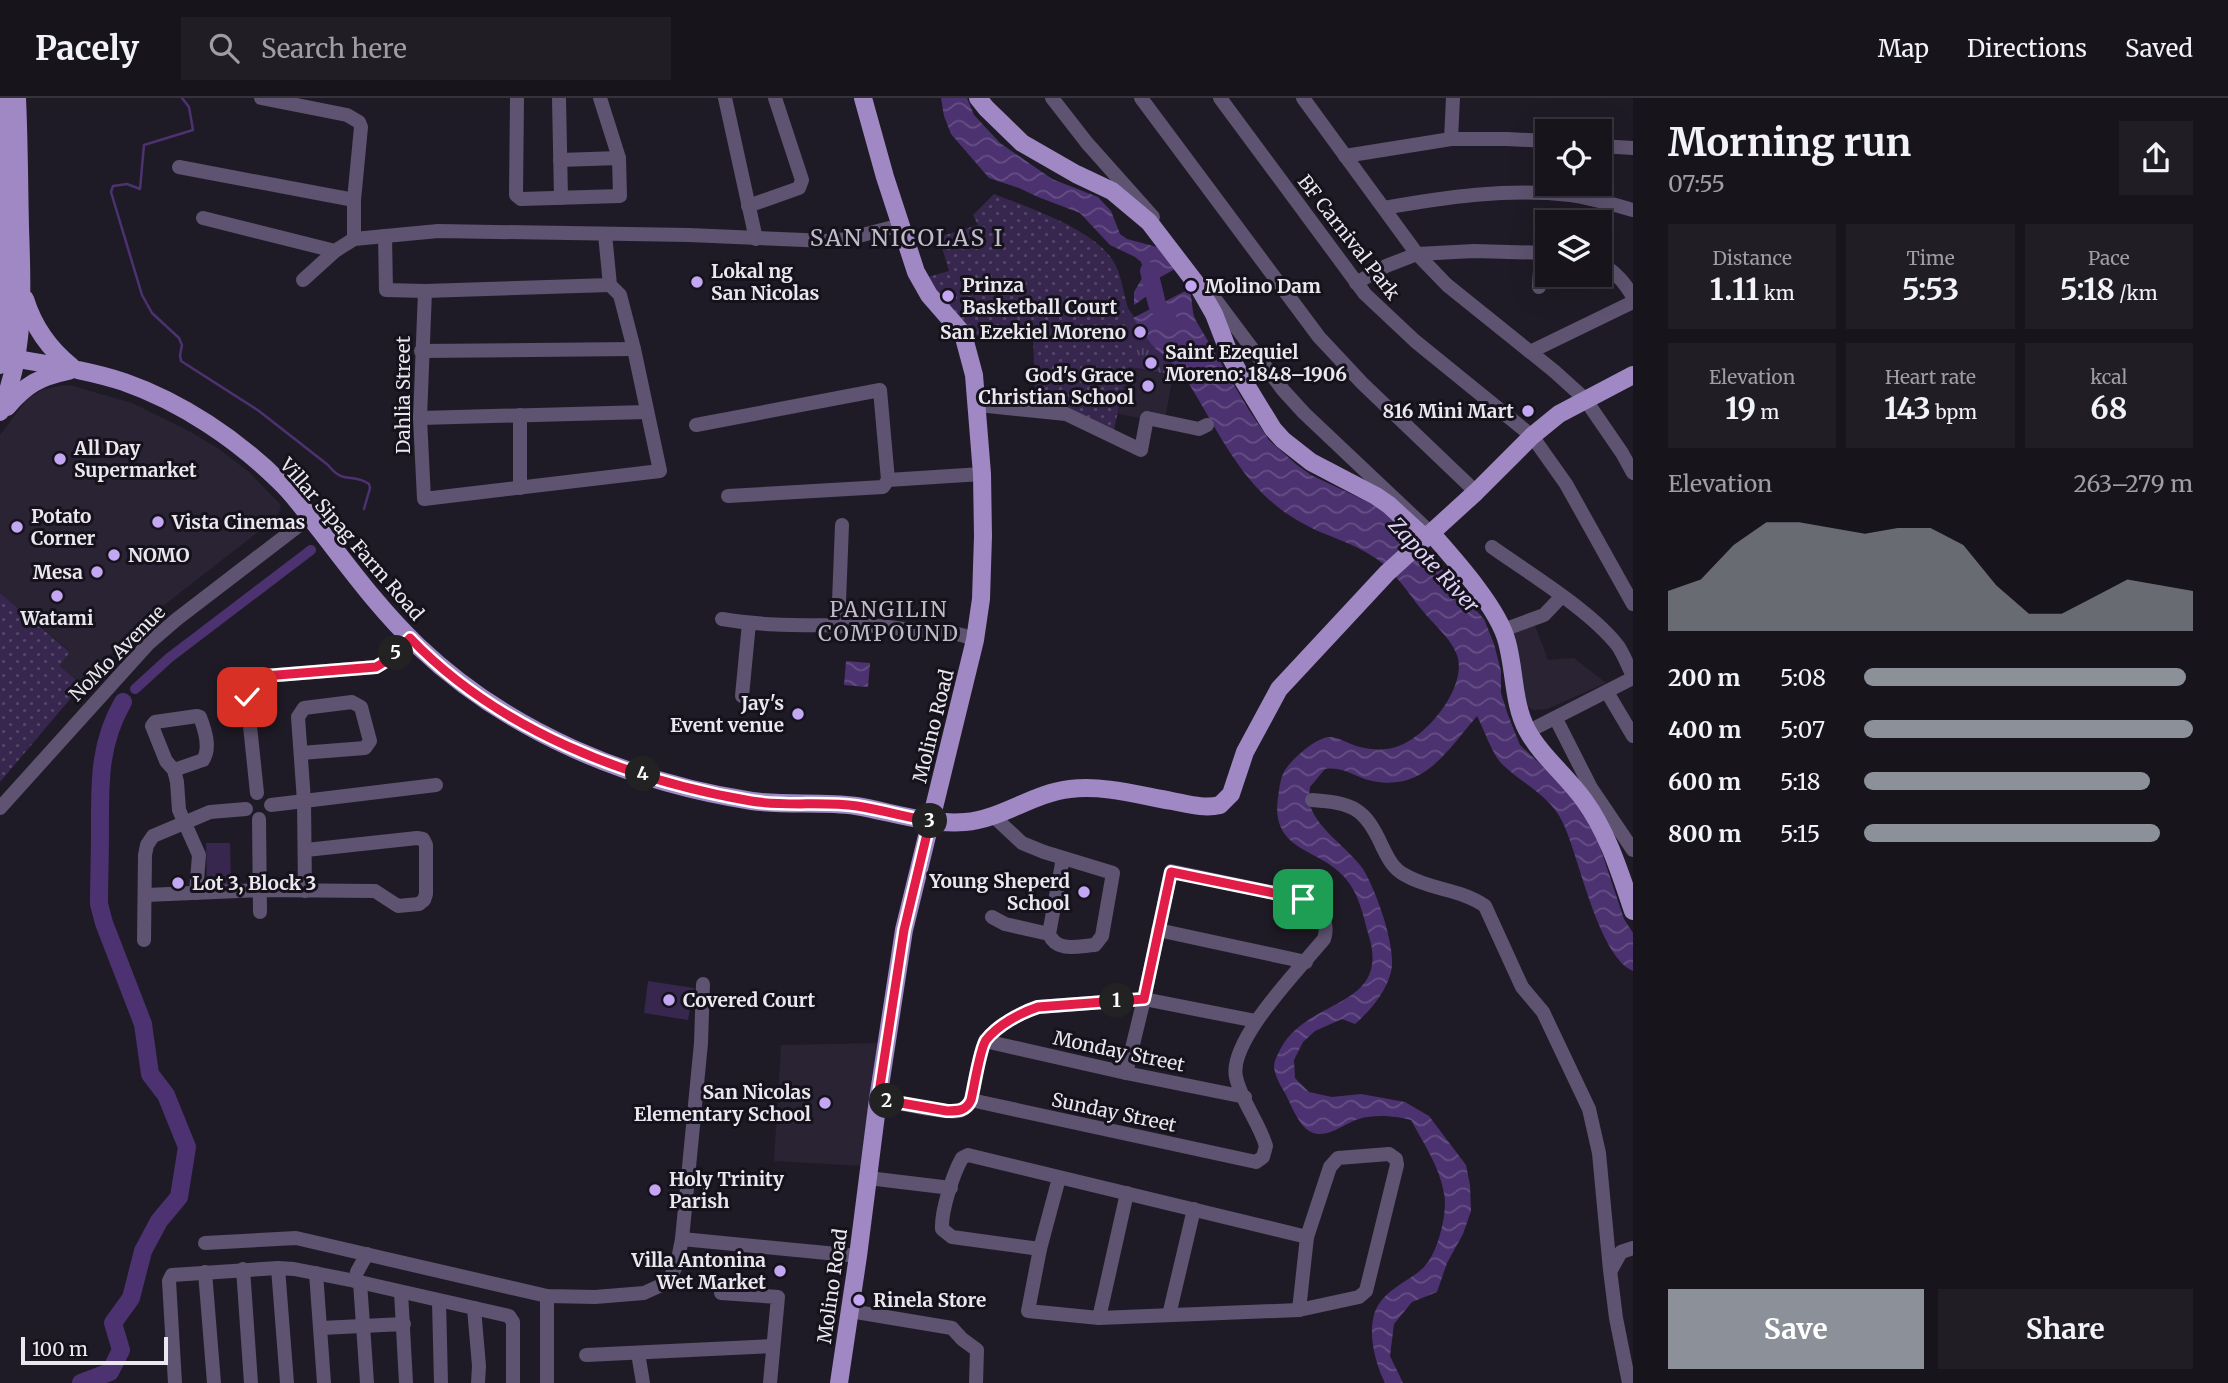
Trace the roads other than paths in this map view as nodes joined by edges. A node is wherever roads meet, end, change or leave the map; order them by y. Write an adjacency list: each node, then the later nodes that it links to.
1 (0, 98): 48 (main road)
2 (17, 98): 42 (main road)
3 (261, 98): 25 (street)
4 (517, 98): 24 (street)
5 (559, 98): 22 (street)
6 (600, 98): 21 (street)
7 (725, 98): 26 (street)
8 (775, 98): 26 (street)
9 (863, 98): 30 (main road, Molino Road)
10 (978, 98): 69 (main road)
11 (1052, 98): 69 (street)
12 (1141, 98): 65 (street)
13 (1220, 98): 40 (street, BF Carnival Park)
14 (1303, 98): 20 (street)
15 (1453, 98): 16 (street)
16 (1451, 139): 17 (street); 20 (street)
17 (1535, 140)
18 (1612, 147): 19 (street)
19 (1633, 148)
20 (1345, 156): 27 (street)
21 (619, 158): 22 (street); 24 (street)
22 (560, 160): 24 (street)
23 (179, 167): 25 (street)
24 (561, 198)
25 (354, 200): 33 (street)
26 (748, 206): 34 (street)
27 (1384, 208): 28 (street); 37 (street)
28 (1633, 210)
29 (203, 218): 35 (street)
30 (901, 225): 34 (street); 52 (main road, Molino Road)
31 (605, 234): 32 (street); 34 (street); 41 (street)
32 (385, 236): 33 (street); 43 (street)
33 (354, 239): 35 (street)
34 (756, 239)
35 (335, 251): 39 (street)
36 (1535, 253): 37 (street)
37 (1417, 254): 40 (street); 47 (street)
38 (1612, 271): 44 (street)
39 (303, 280)
40 (1356, 283): 59 (street, BF Carnival Park)
41 (610, 285): 43 (street); 45 (street)
42 (22, 287): 48 (main road); 49 (main road)
43 (425, 291): 46 (street, Dahlia Street)
44 (1633, 299): 47 (street)
45 (634, 349): 46 (street); 53 (street)
46 (421, 351): 56 (street, Dahlia Street)
47 (1531, 352): 51 (street)
48 (6, 360): 49 (main road, Villar Sipag Farm Road); 54 (main road)
49 (75, 369): 54 (main road); 67 (main road, Villar Sipag Farm Road)
50 (1633, 375): 51 (main road, Villar Sipag Farm Road)
51 (1584, 399): 59 (main road, Villar Sipag Farm Road); 60 (street)
52 (978, 405): 58 (street); 62 (main road, Molino Road)
53 (647, 412): 55 (street); 64 (street)
54 (0, 414)
55 (520, 415): 56 (street); 64 (street)
56 (420, 418): 64 (street, Dahlia Street)
57 (696, 425): 63 (street)
58 (1207, 425)
59 (1532, 436): 65 (main road, Villar Sipag Farm Road); 72 (street, BF Carnival Park)
60 (1628, 450): 61 (street)
61 (1633, 473)
62 (982, 474): 63 (street); 78 (main road, Molino Road)
63 (888, 480): 66 (street)
64 (520, 488)
65 (1476, 492): 69 (main road, Villar Sipag Farm Road)
66 (728, 496)
67 (310, 517): 77 (main road, Villar Sipag Farm Road); 92 (street, NoMo Avenue)
68 (842, 525): 75 (street)
69 (1425, 538): 76 (main road); 94 (main road, Villar Sipag Farm Road)
70 (1492, 547): 71 (street)
71 (1562, 596): 76 (street); 79 (street)
72 (1633, 604)
73 (722, 619): 74 (street)
74 (749, 623): 75 (street); 81 (street)
75 (838, 627): 78 (street)
76 (1503, 630): 83 (main road)
77 (410, 638): 88 (street); 96 (main road, Villar Sipag Farm Road)
78 (975, 640): 96 (main road, Molino Road)
79 (1633, 677): 80 (street)
80 (1607, 692): 82 (street); 84 (street)
81 (742, 696)
82 (1556, 719): 83 (street); 99 (street)
83 (1527, 732): 105 (main road)
84 (1633, 736)
85 (301, 753): 85 (street); 90 (street)
86 (174, 770): 86 (street); 97 (street)
87 (436, 785): 90 (street)
88 (257, 793): 91 (street); 93 (street)
89 (1312, 800): 134 (street)
90 (304, 801): 91 (street); 98 (street)
91 (271, 805): 95 (street)
92 (0, 808)
93 (246, 809): 95 (street); 97 (street)
94 (992, 815): 96 (main road, Villar Sipag Farm Road); 100 (street)
95 (259, 818): 101 (street)
96 (930, 821): 118 (main road, Molino Road)
97 (185, 822): 103 (street); 104 (street)
98 (306, 850): 102 (street); 102 (street)
99 (1633, 850)
100 (1063, 858): 109 (street); 109 (street)
101 (260, 890): 102 (street); 103 (street); 106 (street)
102 (305, 891)
103 (196, 893): 104 (street)
104 (146, 895): 110 (street)
105 (1633, 911)
106 (260, 912)
107 (992, 917): 109 (street)
108 (1158, 930): 111 (street); 111 (street); 113 (street)
109 (1049, 934)
110 (144, 940)
111 (1306, 962): 114 (street)
112 (703, 984): 126 (street)
113 (1144, 999): 114 (street); 115 (street); 116 (street)
114 (1256, 1021): 117 (street)
115 (985, 1041): 116 (street, Monday Street); 119 (street)
116 (1126, 1073): 117 (street, Monday Street)
117 (1245, 1097): 119 (street, Sunday Street)
118 (878, 1099): 119 (street); 120 (main road, Molino Road)
119 (971, 1100)
120 (868, 1178): 122 (street); 130 (main road, Molino Road)
121 (1059, 1178): 122 (street); 123 (street); 129 (street)
122 (951, 1188): 129 (street)
123 (1127, 1193): 124 (street); 146 (street)
124 (1194, 1209): 125 (street); 145 (street)
125 (1307, 1237): 143 (street); 143 (street)
126 (682, 1239): 130 (street); 140 (street)
127 (205, 1243): 131 (street)
128 (1633, 1248): 134 (street)
129 (1040, 1249): 146 (street)
130 (858, 1256): 144 (main road, Molino Road)
131 (366, 1257): 137 (street); 140 (street)
132 (278, 1268): 133 (street); 136 (street); 156 (street)
133 (243, 1269): 135 (street); 155 (street)
134 (1610, 1270): 168 (street)
135 (205, 1272): 153 (street); 154 (street)
136 (316, 1273): 137 (street); 149 (street)
137 (361, 1282): 138 (street); 148 (street)
138 (401, 1292): 141 (street); 147 (street)
139 (721, 1293): 150 (street)
140 (547, 1296): 163 (street)
141 (439, 1301): 142 (street); 160 (street)
142 (474, 1308): 161 (street); 162 (street)
143 (1298, 1310): 145 (street)
144 (850, 1311): 166 (main road, Molino Road); 167 (street)
145 (1169, 1315): 146 (street)
146 (1098, 1318)
147 (404, 1324): 148 (street); 159 (street)
148 (364, 1325): 149 (street); 158 (street)
149 (321, 1328): 157 (street)
150 (773, 1346): 151 (street); 165 (street)
151 (638, 1353): 152 (street); 164 (street)
152 (586, 1356)
153 (175, 1383)
154 (214, 1383)
155 (251, 1383)
156 (287, 1383)
157 (324, 1383)
158 (367, 1383)
159 (406, 1383)
160 (441, 1383)
161 (478, 1383)
162 (513, 1383)
163 (547, 1383)
164 (643, 1383)
165 (769, 1383)
166 (839, 1383)
167 (976, 1383)
168 (1629, 1383)

